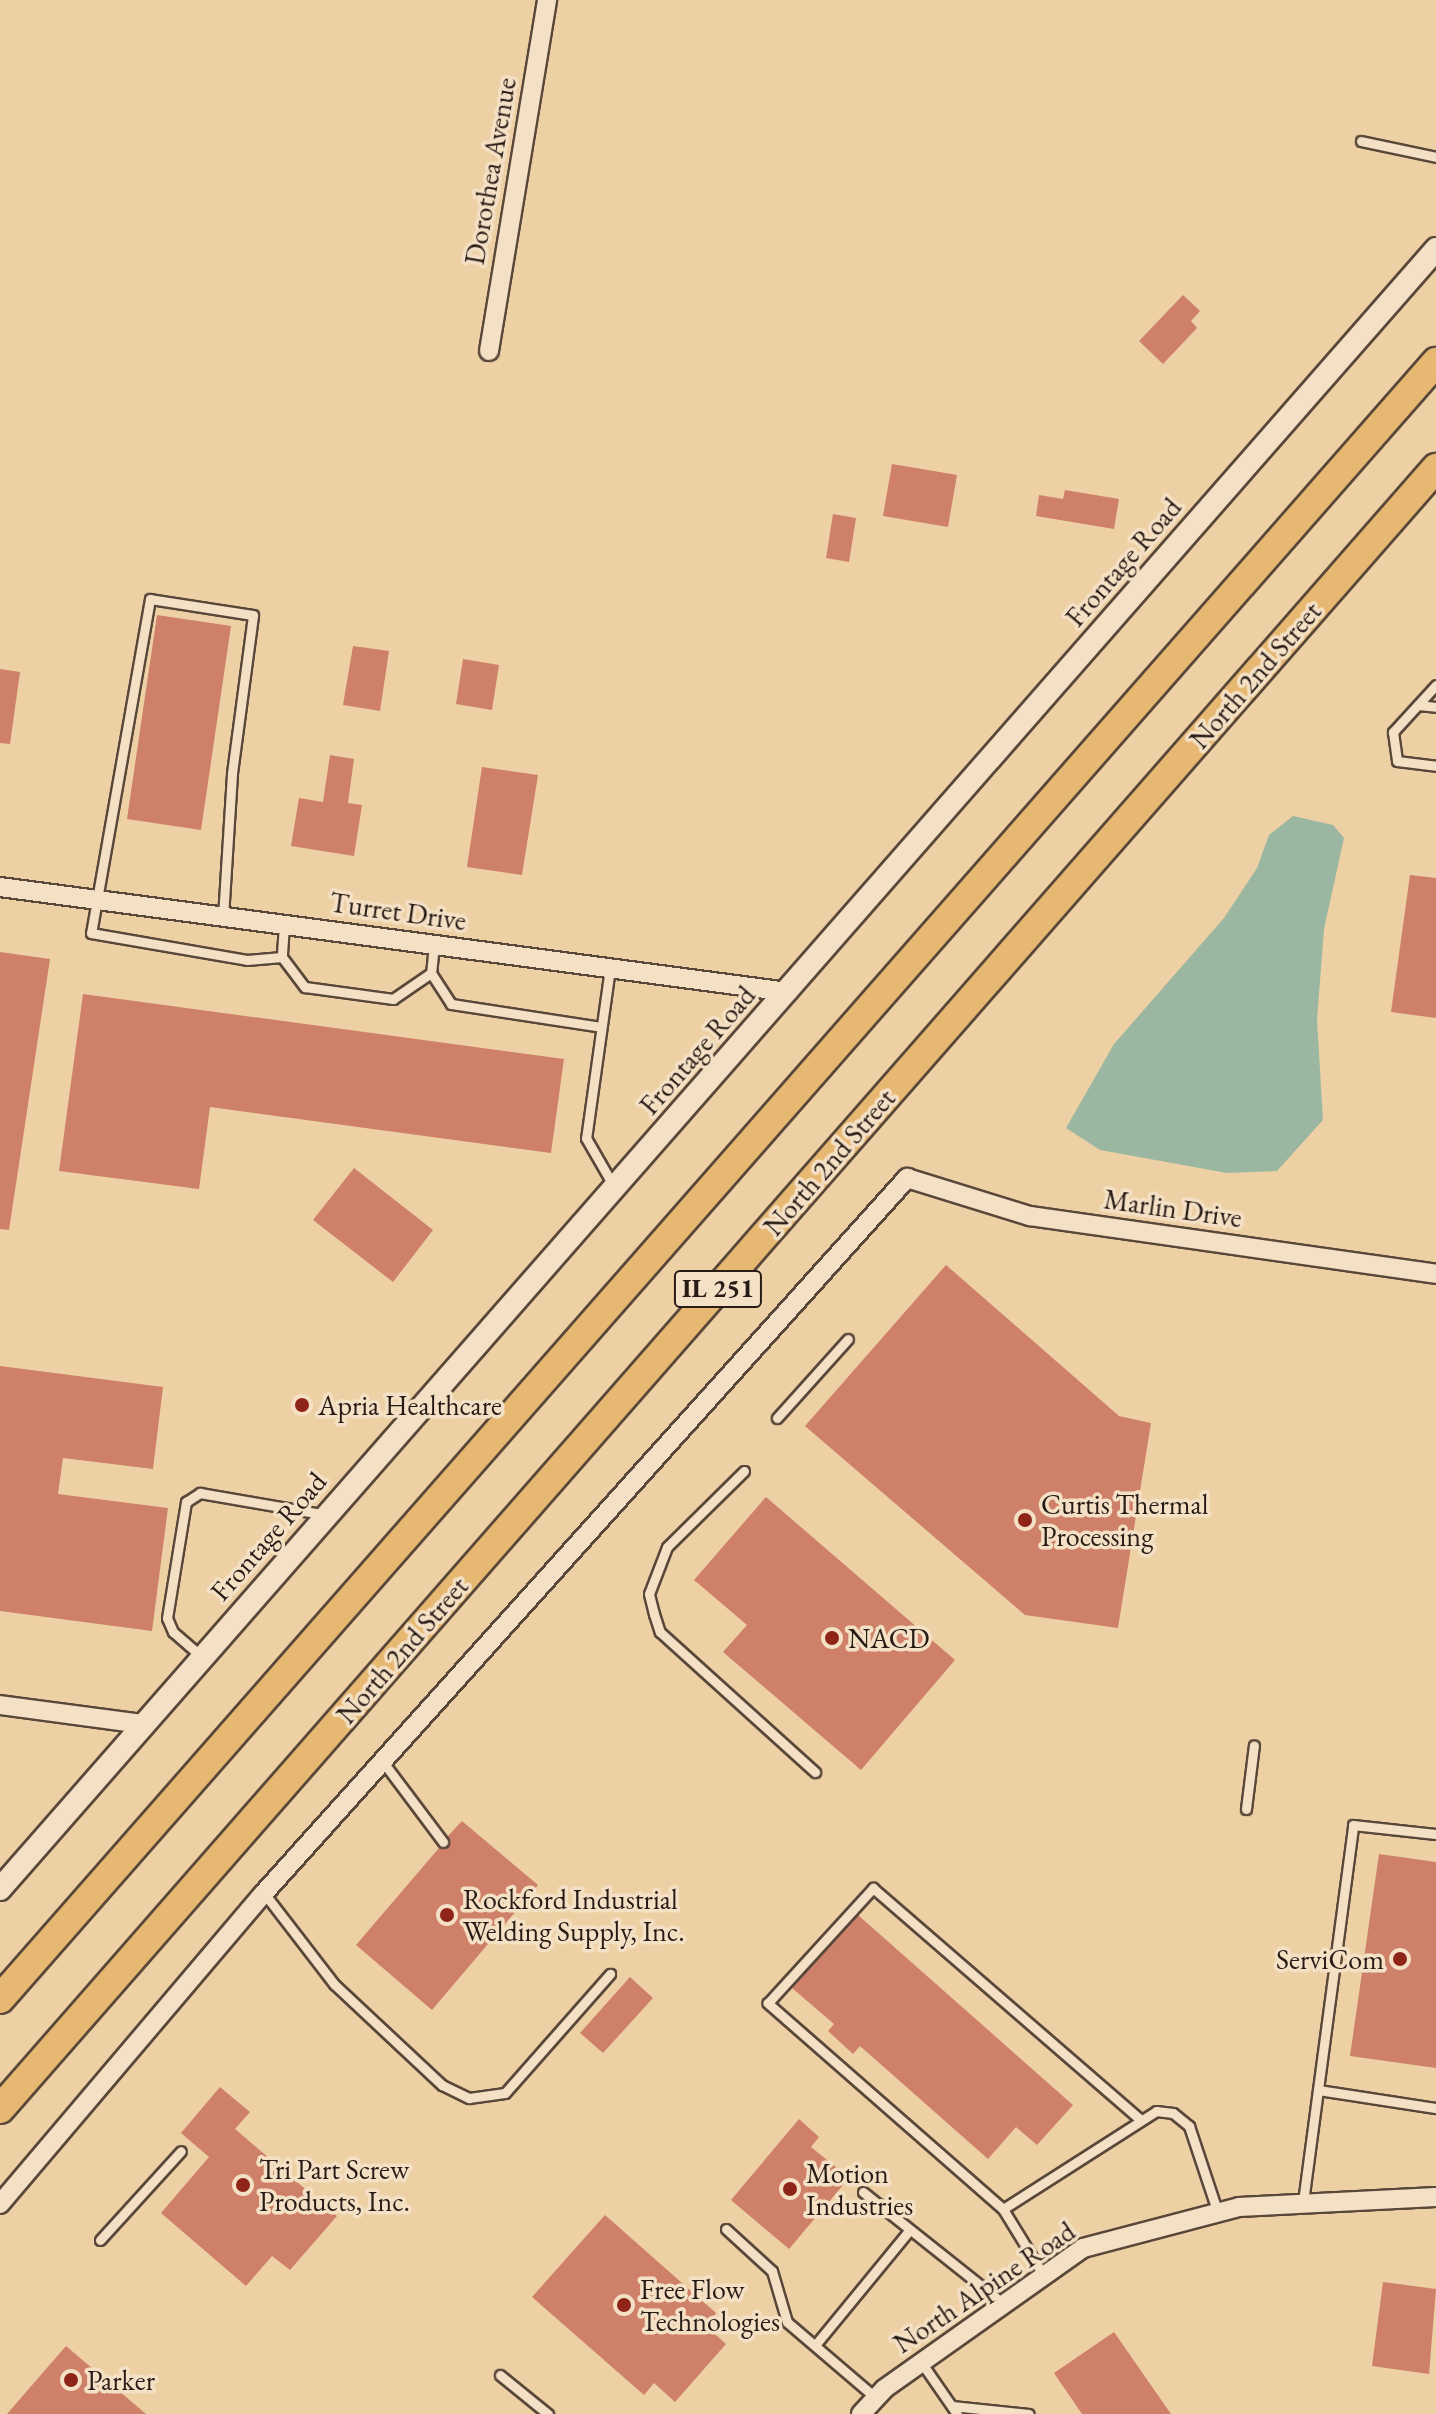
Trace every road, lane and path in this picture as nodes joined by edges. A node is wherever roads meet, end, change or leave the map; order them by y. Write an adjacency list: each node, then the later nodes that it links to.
1 (547, 0): 5 (street, Dorothea Avenue)
2 (1361, 141): 3 (lane)
3 (1436, 157)
4 (1436, 249): 20 (street, Frontage Road)
5 (489, 351)
6 (1436, 362): 40 (main road, IL 251)
7 (1436, 468): 43 (main road, North 2nd Street / IL 251)
8 (1436, 685): 9 (lane)
9 (1418, 705): 10 (lane); 11 (lane)
10 (1436, 707)
11 (1436, 766)
12 (0, 887): 13 (street, Turret Drive)
13 (96, 900): 14 (street, Turret Drive); 14 (lane); 17 (lane)
14 (223, 917): 15 (street, Turret Drive)
15 (284, 925): 16 (street, Turret Drive); 17 (lane)
16 (434, 944): 18 (street, Turret Drive); 19 (lane)
17 (282, 957): 19 (lane)
18 (610, 968): 20 (street, Turret Drive); 21 (lane)
19 (431, 973): 21 (lane)
20 (788, 992): 22 (street, Frontage Road)
21 (601, 1027): 22 (lane)
22 (615, 1188): 27 (street, Frontage Road)
23 (1436, 1274): 32 (street, Marlin Drive)
24 (848, 1339): 25 (lane)
25 (777, 1418)
26 (744, 1471): 33 (lane)
27 (327, 1515): 28 (street, Frontage Road); 28 (lane)
28 (202, 1657): 30 (street, Frontage Road)
29 (0, 1705): 30 (street)
30 (143, 1724): 37 (street, Frontage Road)
31 (1254, 1745): 34 (lane)
32 (383, 1762): 36 (lane); 38 (street)
33 (815, 1772)
34 (1246, 1809)
35 (1436, 1834): 41 (lane)
36 (443, 1842)
37 (0, 1889)
38 (264, 1893): 39 (lane); 49 (street)
39 (610, 1974)
40 (0, 1999)
41 (1318, 2090): 42 (lane); 48 (lane)
42 (1436, 2108)
43 (0, 2109)
44 (1141, 2120): 50 (lane); 50 (lane); 51 (lane)
45 (181, 2151): 54 (lane)
46 (863, 2192): 53 (lane)
47 (1436, 2197): 48 (street, North Alpine Road)
48 (1303, 2202): 51 (street, North Alpine Road)
49 (0, 2204)
50 (1003, 2209): 55 (lane)
51 (1218, 2213): 55 (street, North Alpine Road)
52 (726, 2229): 57 (lane)
53 (908, 2232): 56 (lane); 57 (lane)
54 (100, 2240)
55 (1044, 2276): 56 (street, North Alpine Road)
56 (1004, 2304): 58 (street, North Alpine Road)
57 (816, 2344): 60 (lane)
58 (921, 2362): 60 (street, North Alpine Road); 61 (lane)
59 (500, 2375): 62 (lane)
60 (876, 2398): 63 (street, North Alpine Road)
61 (954, 2410): 64 (lane)
62 (548, 2414)
63 (861, 2414)
64 (1029, 2414)

